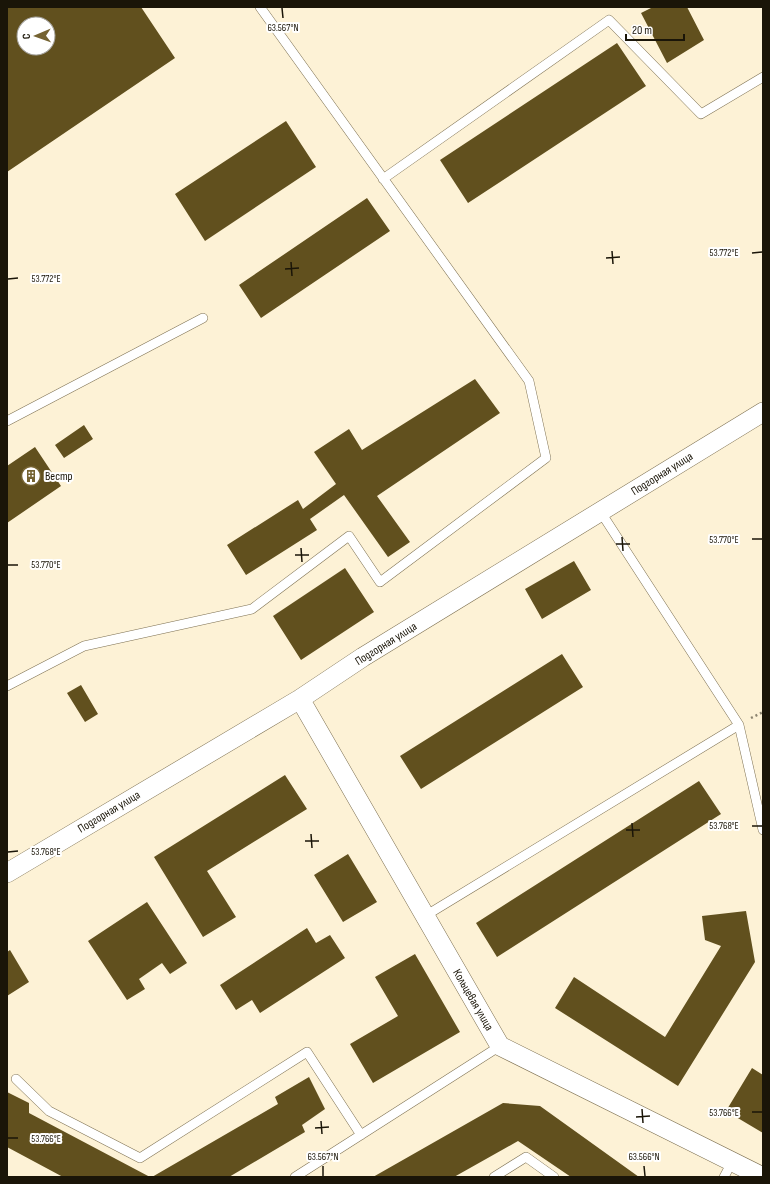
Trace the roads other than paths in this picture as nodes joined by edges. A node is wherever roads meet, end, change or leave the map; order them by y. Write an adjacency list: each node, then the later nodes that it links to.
1 (260, 7): 3 (lane)
2 (763, 77): 3 (lane)
3 (383, 179): 8 (lane)
4 (203, 318): 6 (lane)
5 (763, 412): 7 (street, Подгорная улица)
6 (7, 421)
7 (600, 511): 9 (street, Подгорная улица); 10 (lane)
8 (7, 686)
9 (300, 700): 12 (street, Подгорная улица); 13 (street, Кольцевая улица)
10 (739, 725): 11 (lane); 13 (lane)
11 (763, 830)
12 (7, 872)
13 (425, 916): 14 (street, Кольцевая улица)
14 (500, 1046): 16 (lane); 17 (street)
15 (16, 1079): 16 (lane)
16 (361, 1135): 18 (lane)
17 (728, 1169): 21 (street)
18 (295, 1177)
19 (494, 1177): 20 (lane)
20 (554, 1177)
21 (763, 1177)

